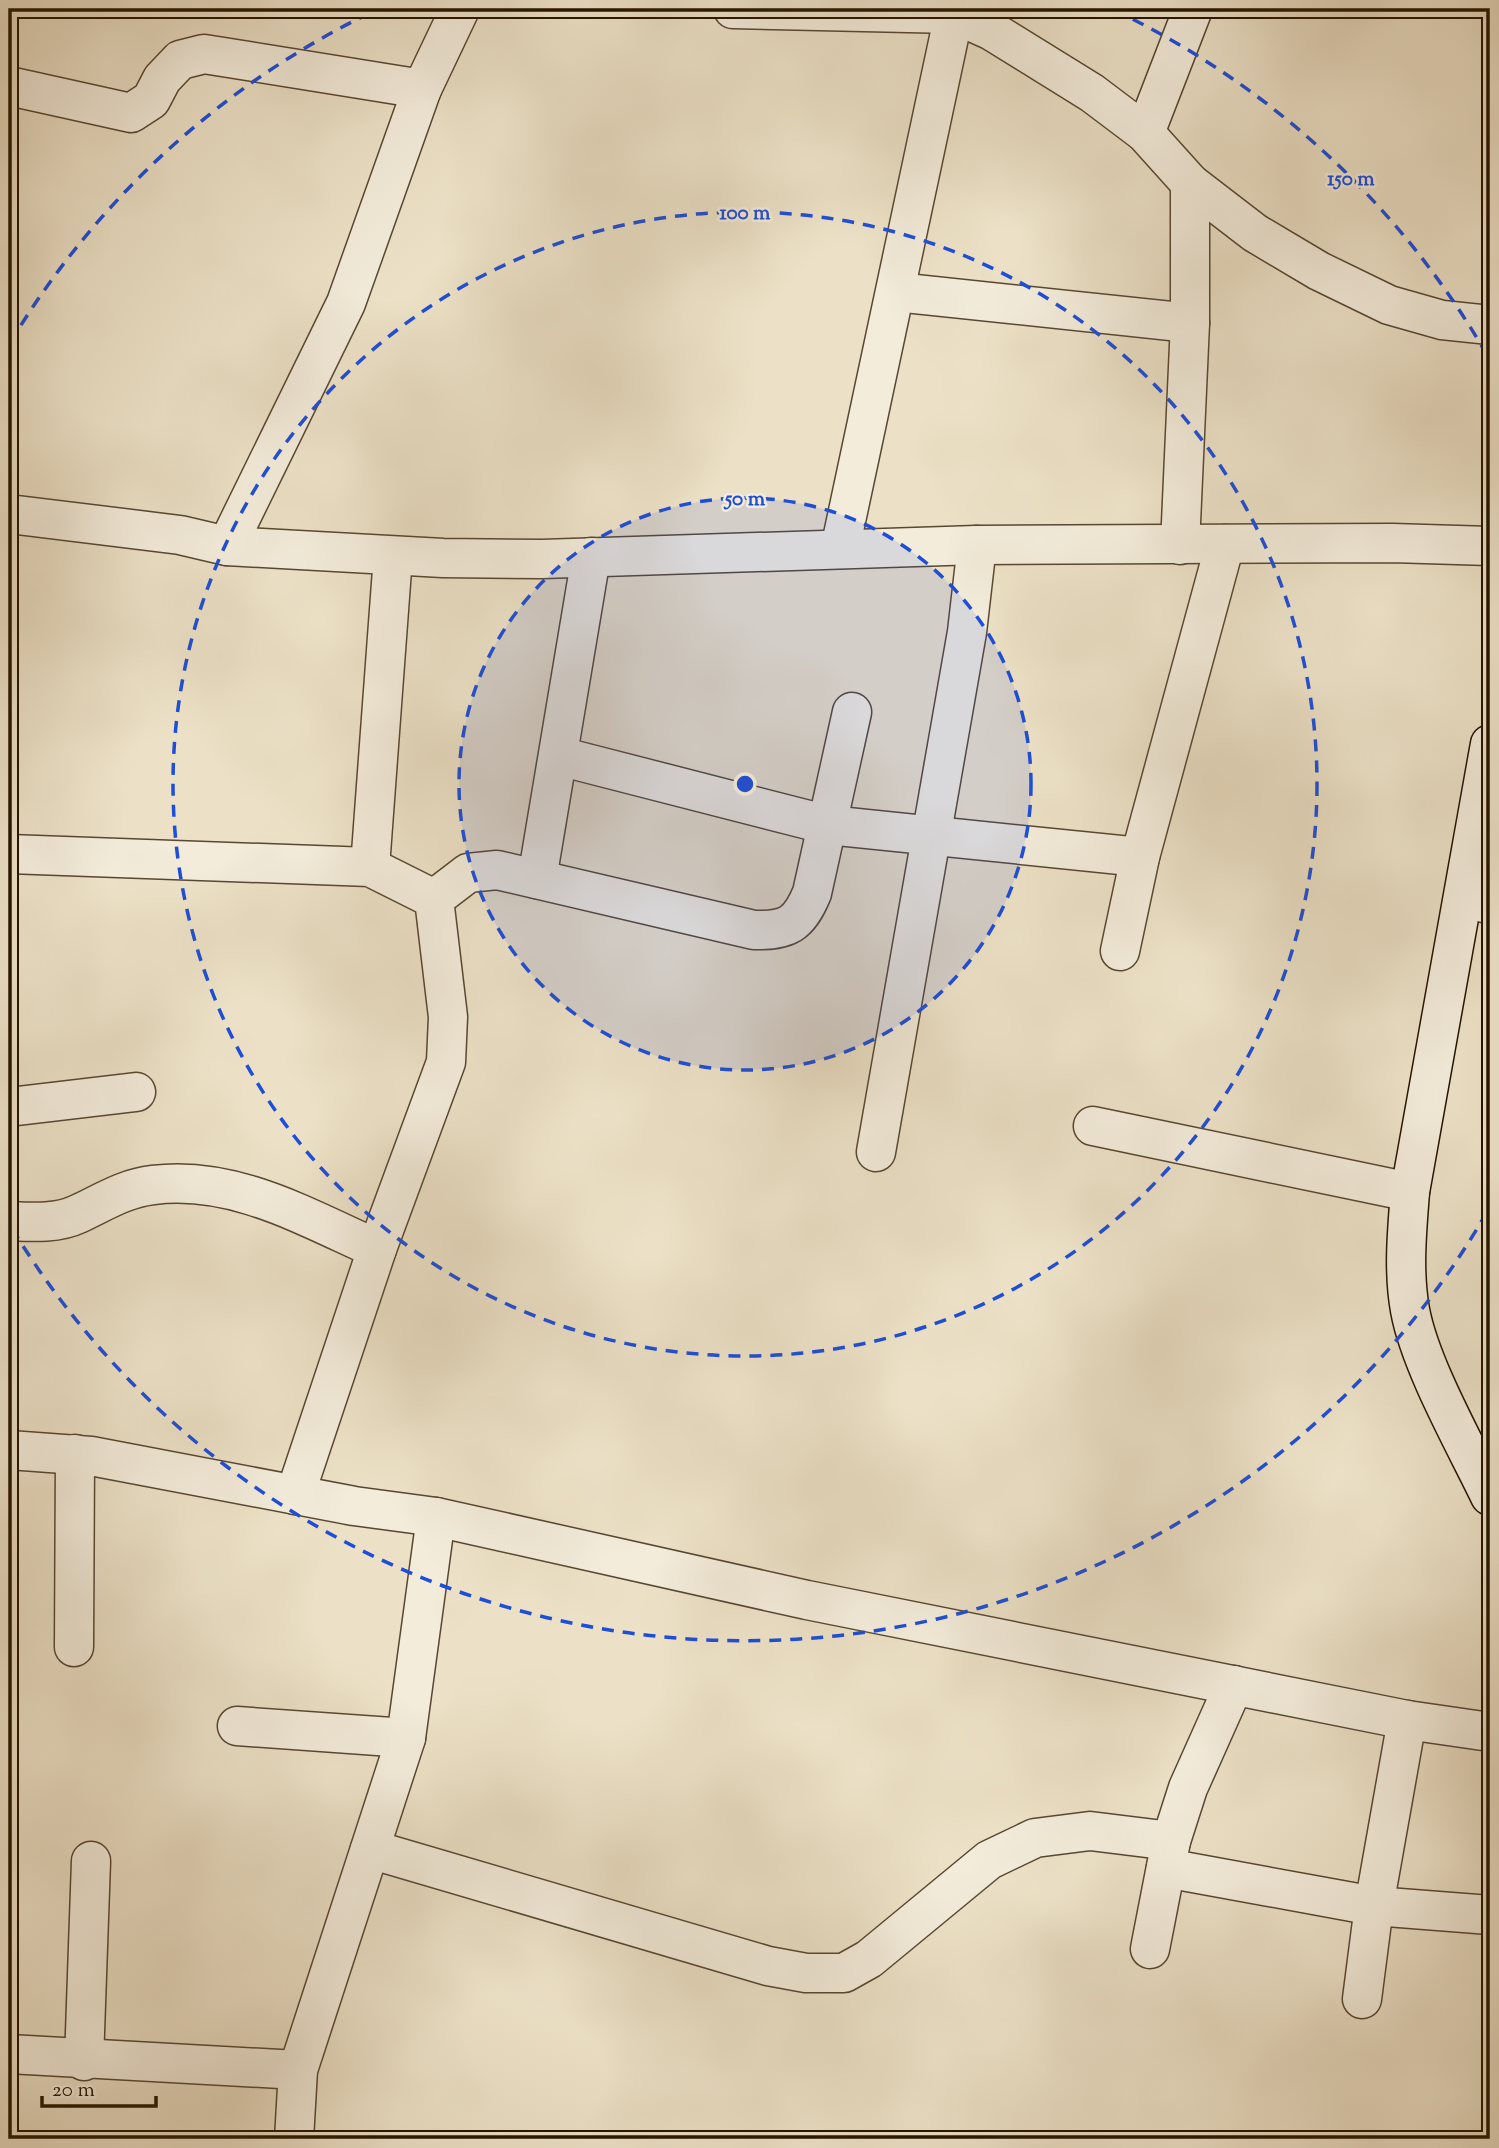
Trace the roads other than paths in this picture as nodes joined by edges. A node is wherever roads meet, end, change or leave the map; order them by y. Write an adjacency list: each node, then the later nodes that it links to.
1 (460, 9): 6 (street)
2 (733, 9): 4 (street)
3 (1193, 9): 7 (street)
4 (937, 12): 7 (street); 9 (street)
5 (9, 86): 6 (street)
6 (422, 89): 16 (street)
7 (1145, 133): 8 (street)
8 (1190, 183): 10 (street); 11 (street)
9 (896, 292): 10 (street); 18 (street)
10 (1190, 323): 15 (street)
11 (1490, 326)
12 (9, 514): 16 (street)
13 (1225, 544): 15 (street); 17 (street); 27 (street)
14 (977, 545): 15 (street); 18 (street); 25 (street)
15 (1180, 545)
16 (227, 546): 19 (street)
17 (1490, 546)
18 (840, 549): 20 (street)
19 (393, 555): 20 (street); 28 (street)
20 (591, 557): 23 (street)
21 (852, 712): 24 (street)
22 (1490, 744): 31 (street)
23 (559, 756): 24 (street); 29 (street)
24 (828, 824): 25 (street); 29 (street)
25 (932, 836): 27 (street); 36 (street)
26 (9, 854): 28 (street)
27 (1140, 858): 32 (street)
28 (370, 867): 30 (street)
29 (537, 879): 30 (street)
30 (434, 899): 39 (street)
31 (1476, 910): 37 (street)
32 (1120, 951)
33 (136, 1092): 34 (street)
34 (9, 1107)
35 (1093, 1126): 37 (street)
36 (876, 1152)
37 (1410, 1192): 43 (street)
38 (9, 1221): 39 (street)
39 (377, 1249): 42 (street)
40 (9, 1450): 41 (street)
41 (75, 1454): 42 (street); 45 (street)
42 (295, 1495): 44 (street)
43 (1490, 1495)
44 (436, 1517): 46 (street); 50 (street)
45 (74, 1647)
46 (1234, 1685): 47 (street); 52 (street)
47 (1407, 1720): 49 (street); 54 (street)
48 (237, 1726): 50 (street)
49 (1490, 1732)
50 (406, 1738): 51 (street)
51 (370, 1849): 52 (street); 60 (street)
52 (1169, 1854): 54 (street); 56 (street)
53 (91, 1861): 59 (street)
54 (1374, 1906): 55 (street); 57 (street)
55 (1490, 1915)
56 (1150, 1949)
57 (1362, 1999)
58 (9, 2054): 59 (street)
59 (84, 2061): 60 (street)
60 (298, 2070): 61 (street)
61 (294, 2139)

